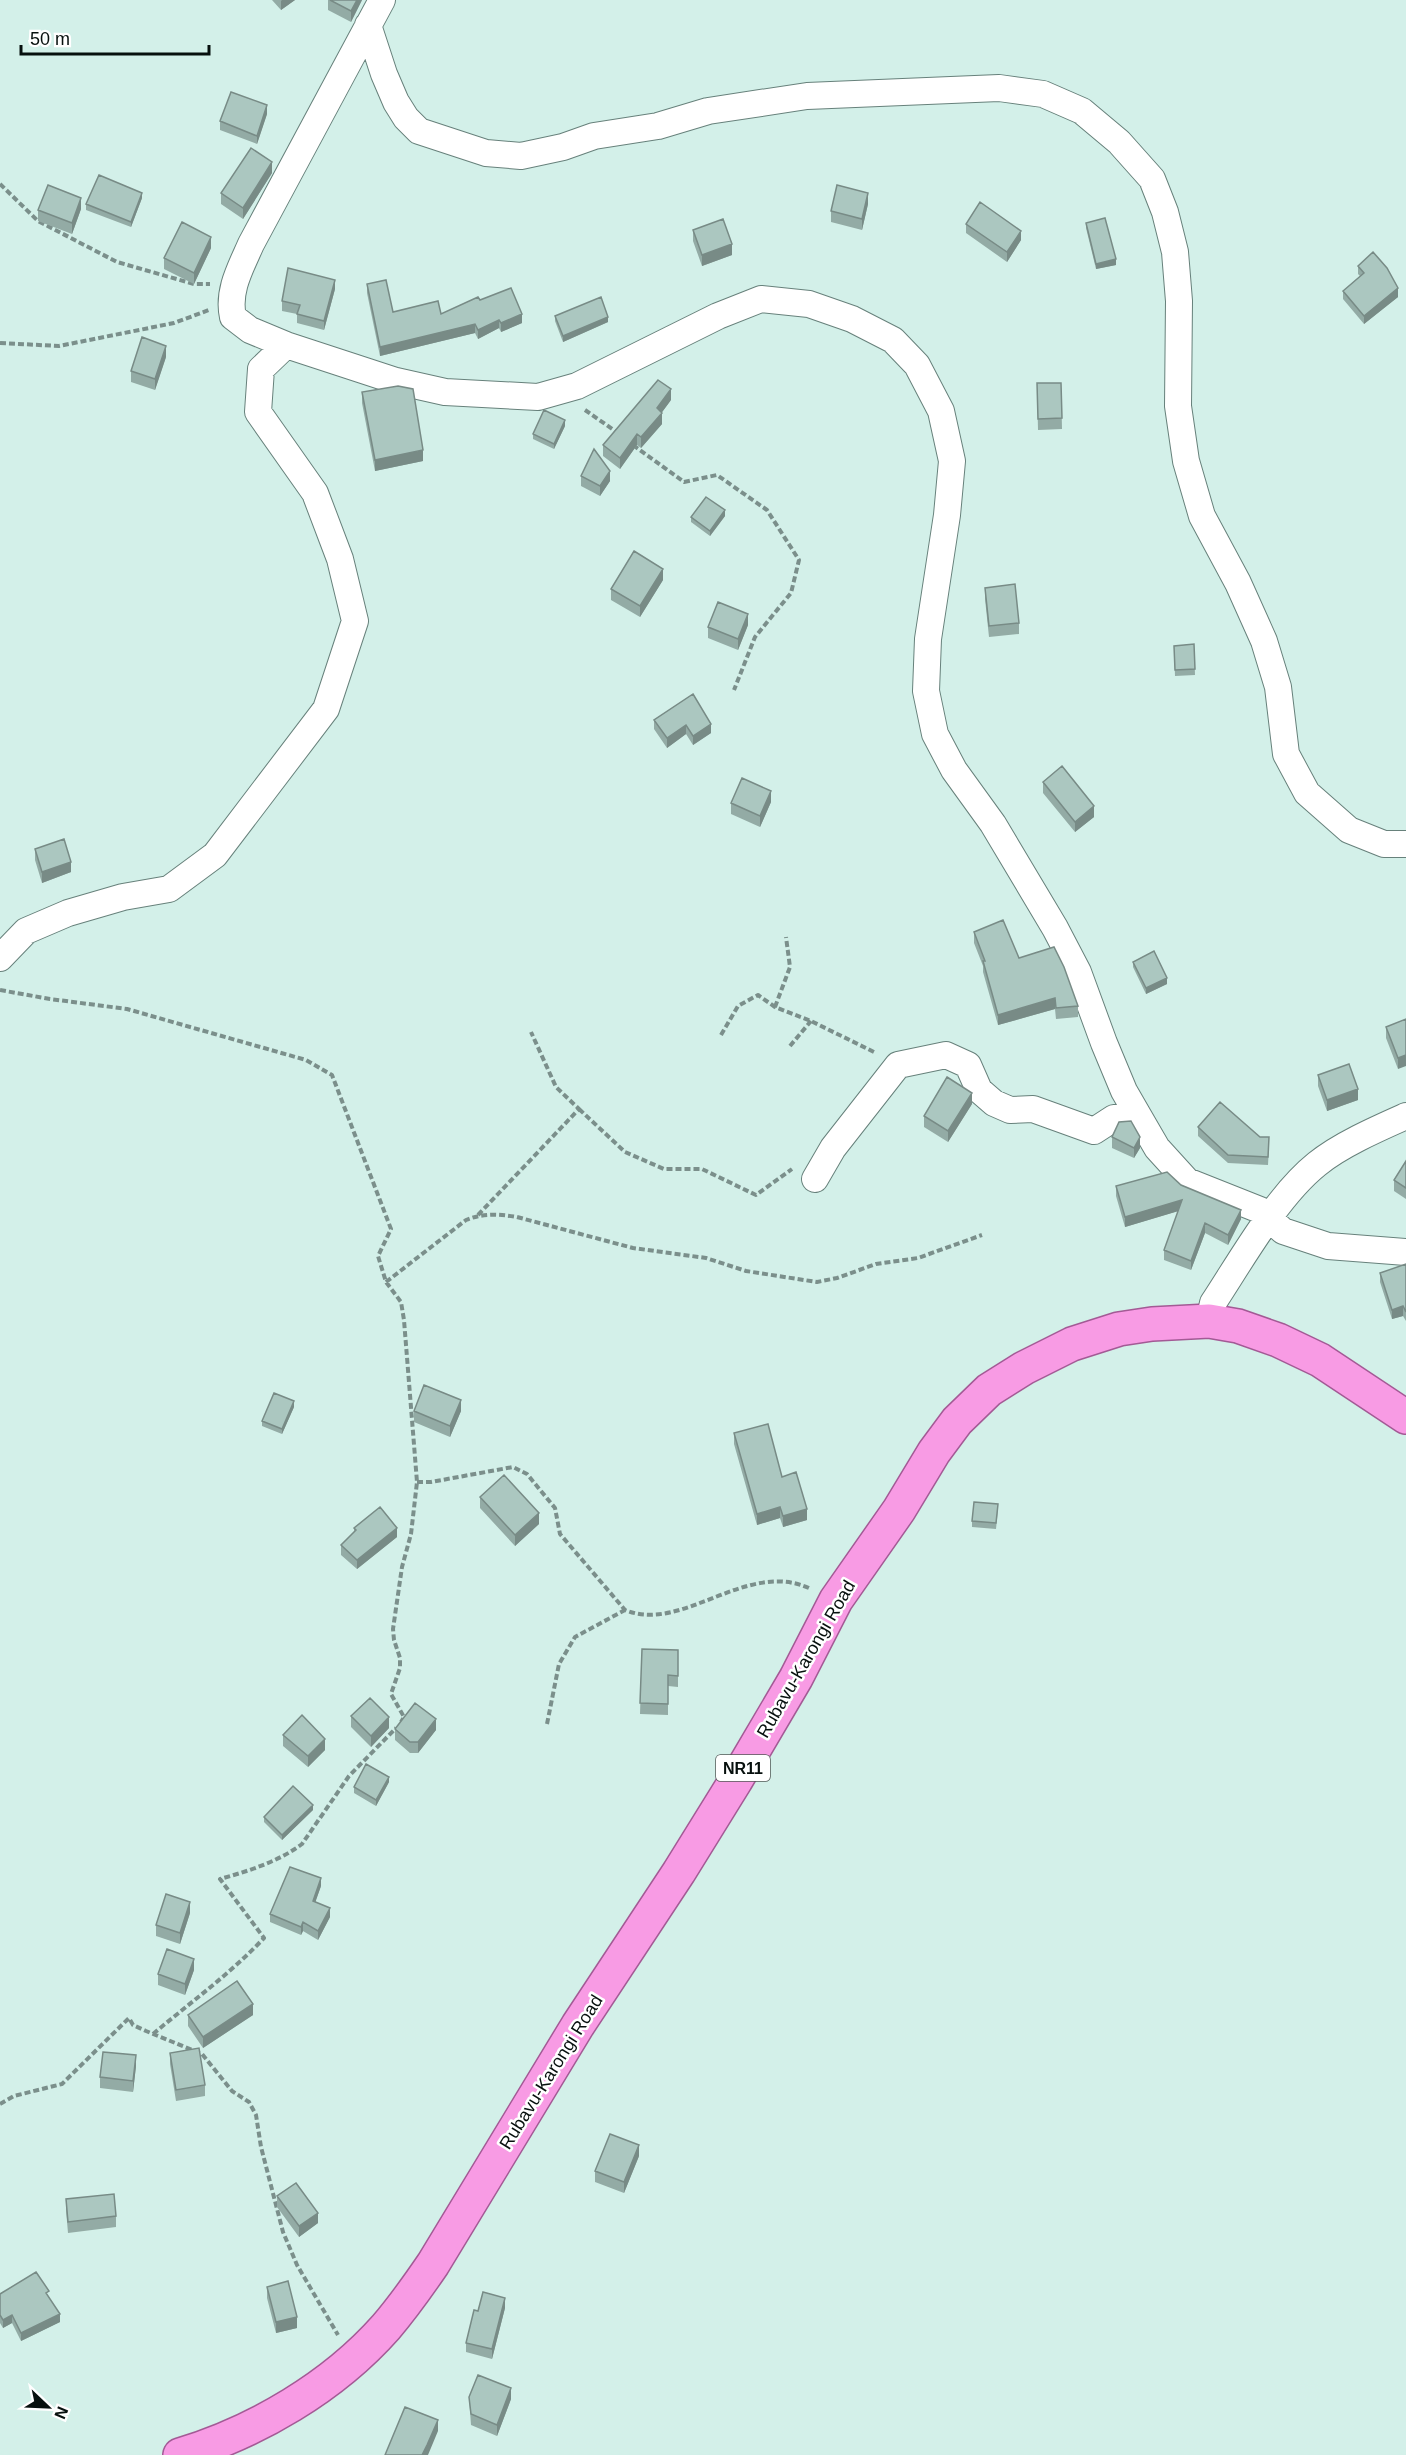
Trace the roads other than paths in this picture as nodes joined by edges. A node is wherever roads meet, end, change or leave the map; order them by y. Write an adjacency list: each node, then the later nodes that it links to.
1 (382, 0): 2 (street)
2 (368, 25): 3 (street); 4 (street)
3 (286, 345): 5 (street); 7 (street)
4 (1406, 844)
5 (0, 958)
6 (1406, 1116): 9 (street)
7 (1139, 1117): 8 (street); 9 (street)
8 (815, 1179)
9 (1270, 1218): 10 (street); 11 (street)
10 (1406, 1252)
11 (1209, 1321): 12 (highway, Rubavu-Karongi Road / NR11); 13 (highway, Rubavu-Karongi Road / NR11)
12 (1406, 1417)
13 (180, 2455)

